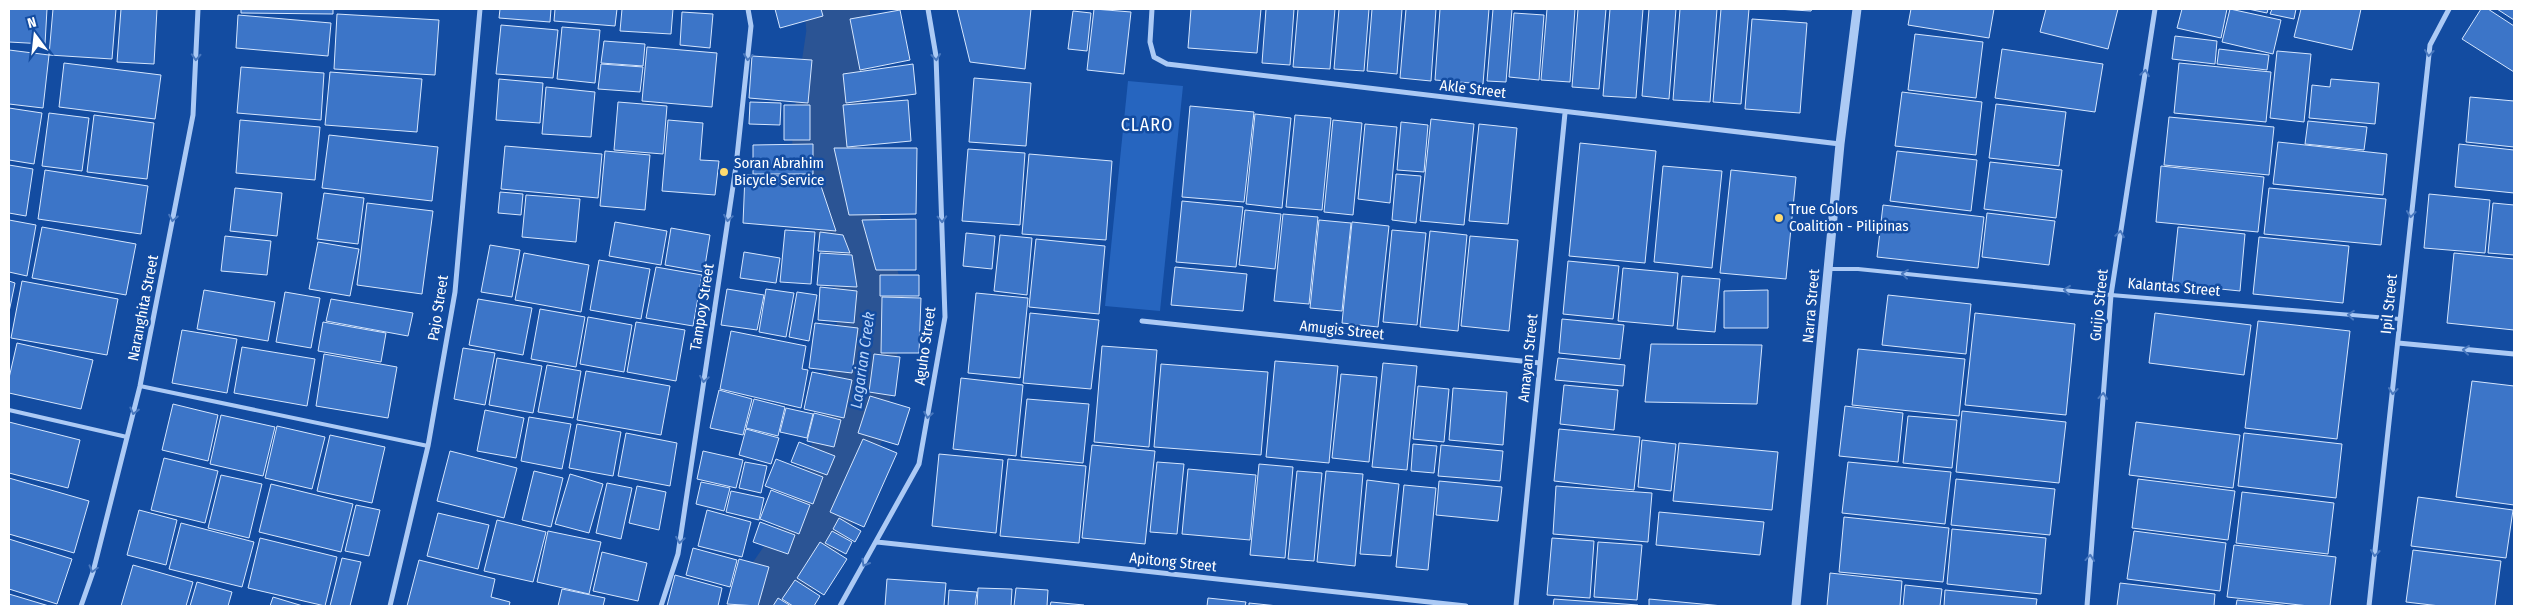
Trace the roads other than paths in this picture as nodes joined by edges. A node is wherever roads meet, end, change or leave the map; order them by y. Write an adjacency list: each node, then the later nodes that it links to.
1 (198, 9): 18 (street, Naranghita Street, one-way to 18)
2 (480, 9): 21 (street, Pajo Street)
3 (748, 9): 25 (street, Tampoy Street, one-way to 25)
4 (928, 9): 22 (street, Aguho Street, one-way to 22)
5 (1152, 9): 9 (street, Akle Street)
6 (1857, 9): 10 (street, Narra Street)
7 (2155, 9): 12 (street, Guijo Street, one-way to 7)
8 (2449, 9): 13 (street, Ipil Street, one-way to 13)
9 (1565, 113): 10 (street, Akle Street); 17 (street, Amayan Street)
10 (1840, 144): 11 (street, Narra Street)
11 (1828, 269): 12 (lane, Kalantas Street, one-way to 11); 29 (street, Narra Street)
12 (2111, 295): 13 (lane, Kalantas Street, one-way to 12); 30 (street, Guijo Street, one-way to 12)
13 (2400, 319): 15 (street, Ipil Street)
14 (1142, 321): 17 (street, Amugis Street)
15 (2398, 343): 16 (street, one-way to 15); 31 (street, Ipil Street, one-way to 31)
16 (2514, 354)
17 (1540, 363): 28 (street, Amayan Street)
18 (140, 386): 20 (street, Naranghita Street, one-way to 20); 21 (lane)
19 (9, 410): 20 (lane)
20 (127, 437): 23 (street, Naranghita Street, one-way to 23)
21 (428, 446): 24 (street, Pajo Street)
22 (877, 542): 26 (street, Aguho Street, one-way to 26); 27 (street, Apitong Street)
23 (81, 606)
24 (390, 606)
25 (661, 606)
26 (840, 606)
27 (1466, 606)
28 (1516, 606)
29 (1796, 606)
30 (2087, 606)
31 (2369, 606)

